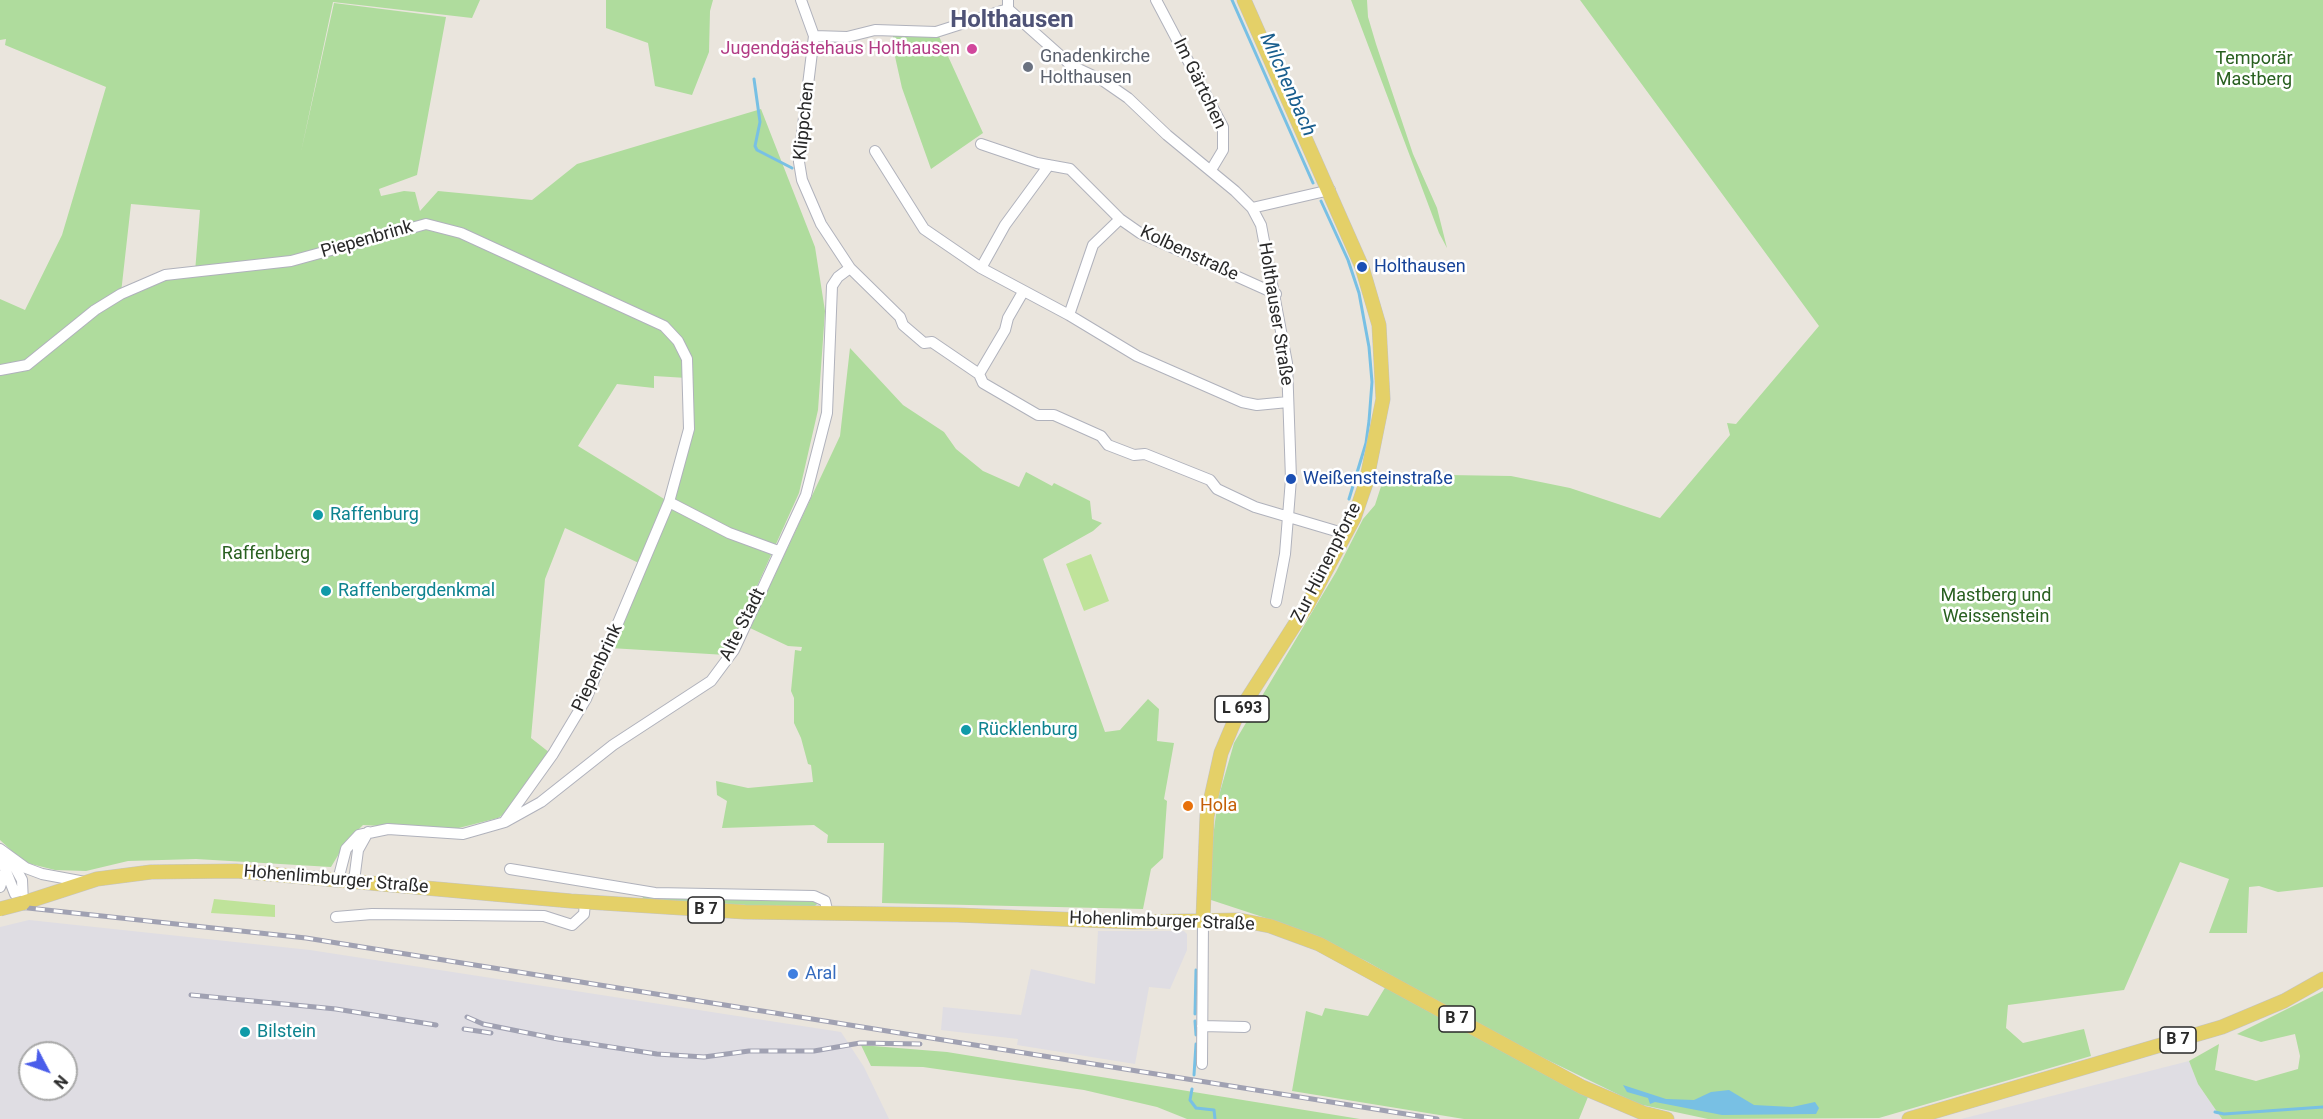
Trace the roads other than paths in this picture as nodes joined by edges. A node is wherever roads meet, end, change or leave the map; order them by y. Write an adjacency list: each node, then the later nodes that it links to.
1 (801, 0): 5 (street, Klippchen)
2 (1156, 0): 9 (street, Im Gärtchen)
3 (1244, 0): 10 (main road, Zur Hünenpforte / L 693)
4 (1008, 4): 5 (street); 9 (street, Holthauser Straße)
5 (814, 36): 13 (street, Klippchen)
6 (981, 144): 8 (street, Kolbenstraße)
7 (875, 151): 14 (street)
8 (1049, 165): 12 (street, Kolbenstraße); 14 (street)
9 (1210, 170): 11 (street, Holthauser Straße)
10 (1330, 190): 11 (street); 23 (main road, Zur Hünenpforte / L 693)
11 (1252, 208): 16 (street, Holthauser Straße)
12 (1120, 219): 16 (street, Kolbenstraße); 17 (street)
13 (850, 268): 19 (street); 24 (street, Alte Stadt)
14 (981, 268): 15 (street)
15 (1023, 292): 17 (street); 19 (street)
16 (1276, 294): 20 (street, Holthauser Straße)
17 (1069, 315): 20 (street)
18 (0, 370): 21 (street, Piepenbrink)
19 (980, 374): 22 (street)
20 (1288, 402): 22 (street, Holthauser Straße)
21 (669, 502): 24 (street); 26 (street, Piepenbrink)
22 (1289, 518): 23 (street); 25 (street, Holthauser Straße)
23 (1346, 534): 38 (main road, Zur Hünenpforte / L 693)
24 (778, 551): 26 (street, Alte Stadt)
25 (1276, 602)
26 (505, 822): 27 (street, Alte Stadt)
27 (368, 832): 30 (street); 31 (street)
28 (3, 854): 32 (street, Hohenlimburger Straße); 33 (street); 33 (street)
29 (510, 869): 36 (street)
30 (338, 880): 31 (main road, Hohenlimburger Straße / B 7); 32 (main road, Hohenlimburger Straße / B 7)
31 (354, 881): 34 (main road, Hohenlimburger Straße / B 7)
32 (87, 882): 33 (main road, Hohenlimburger Straße / B 7)
33 (11, 890): 35 (main road, Hohenlimburger Straße / B 7, bridge)
34 (585, 902): 36 (main road, Hohenlimburger Straße / B 7); 37 (street, Hohenlimburger Straße)
35 (0, 909)
36 (828, 914): 38 (main road, Hohenlimburger Straße / B 7)
37 (336, 917)
38 (1203, 919): 40 (street); 43 (main road, Hohenlimburger Straße / B 7)
39 (2323, 979): 44 (main road, B 7)
40 (1202, 1026): 41 (street); 42 (street)
41 (1245, 1027)
42 (1202, 1064)
43 (1667, 1119)
44 (1909, 1119)

